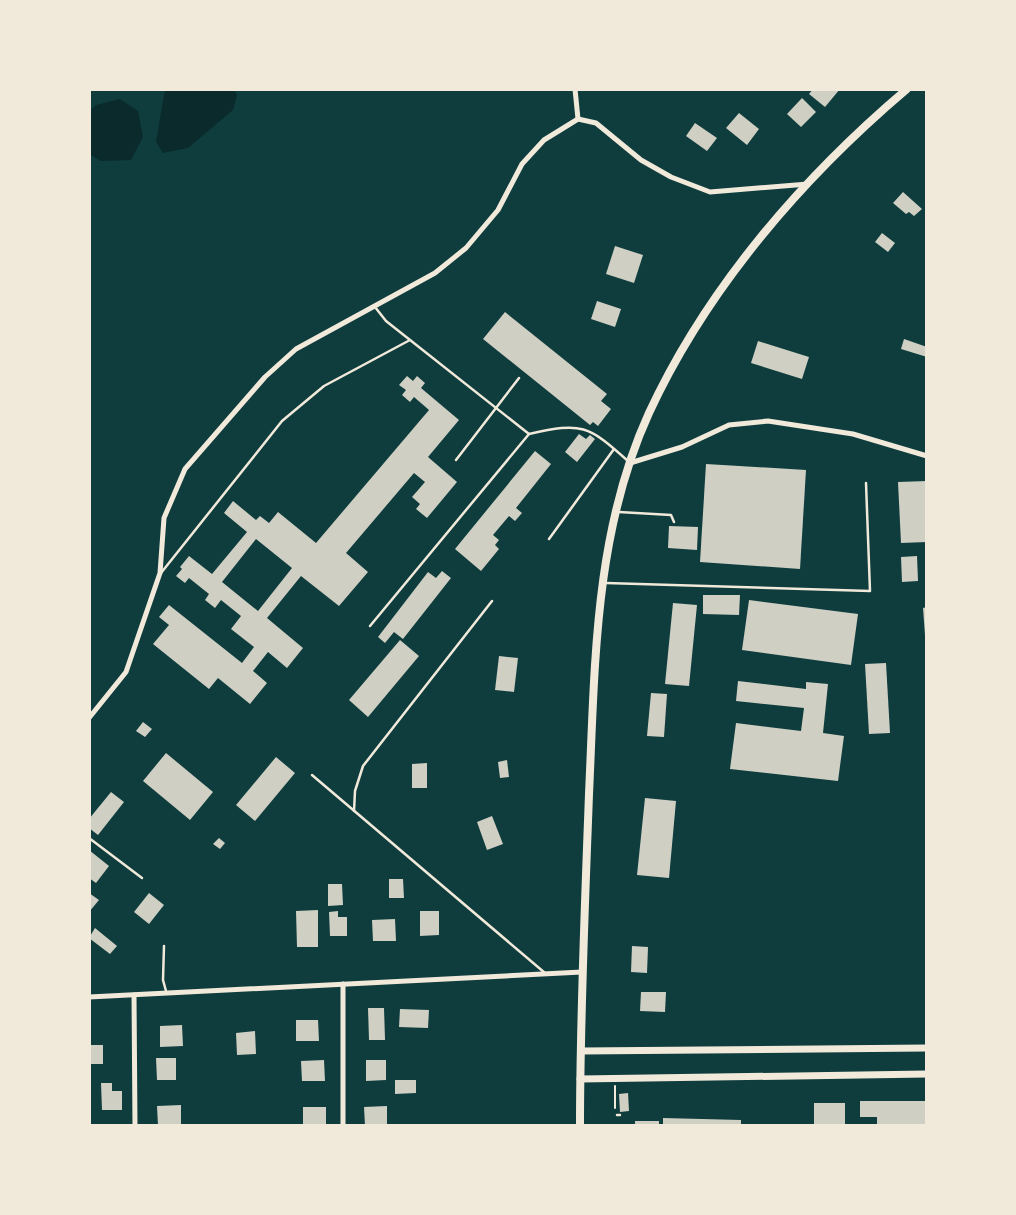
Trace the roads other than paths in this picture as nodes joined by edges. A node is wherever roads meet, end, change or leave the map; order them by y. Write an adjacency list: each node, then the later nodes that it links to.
1 (575, 89): 3 (street)
2 (907, 89): 4 (main road)
3 (578, 119): 4 (street); 5 (street)
4 (808, 184): 13 (main road)
5 (375, 306): 6 (lane); 18 (street)
6 (410, 340): 8 (lane); 18 (lane)
7 (519, 377): 8 (lane)
8 (496, 408): 9 (lane); 12 (lane)
9 (529, 434): 10 (lane); 21 (lane)
10 (614, 449): 13 (lane); 17 (lane)
11 (927, 456): 13 (street)
12 (456, 460)
13 (630, 463): 15 (main road)
14 (866, 483): 19 (lane)
15 (616, 511): 16 (lane); 19 (main road)
16 (674, 522)
17 (549, 539)
18 (160, 573): 22 (street)
19 (603, 583): 28 (main road)
20 (492, 601): 24 (lane)
21 (370, 626)
22 (89, 719)
23 (312, 775): 24 (lane)
24 (354, 811): 29 (lane)
25 (89, 838): 26 (lane)
26 (142, 878)
27 (163, 946): 31 (lane)
28 (582, 972): 29 (street); 35 (main road)
29 (545, 973): 30 (street)
30 (343, 984): 31 (street); 39 (street)
31 (166, 993): 32 (street)
32 (134, 995): 33 (street); 38 (street)
33 (89, 997)
34 (927, 1048): 35 (street)
35 (581, 1051): 37 (main road)
36 (927, 1074): 37 (street)
37 (580, 1079): 40 (main road)
38 (135, 1126)
39 (343, 1126)
40 (580, 1126)

